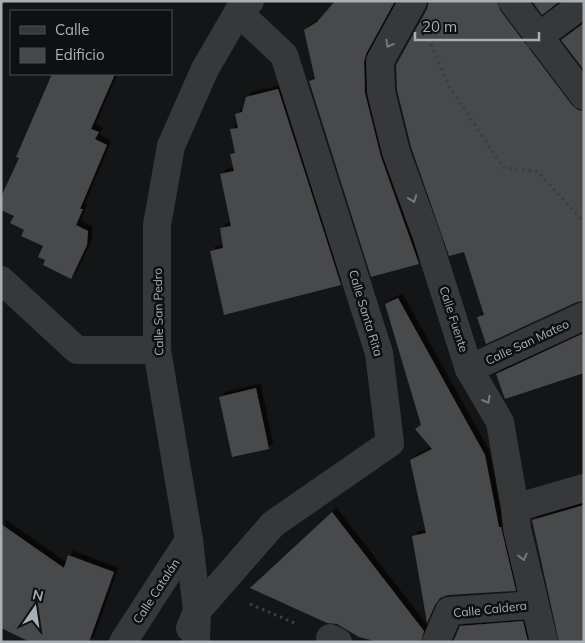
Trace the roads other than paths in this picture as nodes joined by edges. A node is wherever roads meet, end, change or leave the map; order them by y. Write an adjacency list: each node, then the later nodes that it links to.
1 (512, 1): 5 (street)
2 (413, 2): 10 (street, Calle Fuente, one-way to 10)
3 (584, 2): 5 (street)
4 (244, 6): 9 (street, Calle San Pedro); 15 (street, Calle Santa Rita)
5 (538, 37): 6 (street)
6 (584, 96)
7 (1, 280): 9 (street)
8 (584, 316): 10 (street, Calle San Mateo)
9 (157, 350): 13 (street, Calle San Pedro)
10 (469, 369): 12 (street, Calle Fuente, one-way to 12)
11 (584, 488): 12 (street)
12 (515, 508): 14 (street, Calle Fuente, one-way to 14)
13 (189, 540): 15 (street, Calle San Pedro); 16 (street, Calle Catalán)
14 (534, 604): 19 (street, Calle Caldera); 20 (street, Calle Fuente)
15 (197, 611): 17 (street, Calle Santa Rita); 18 (street, Calle San Pedro)
16 (123, 642)
17 (184, 642)
18 (196, 642)
19 (436, 642)
20 (544, 642)

